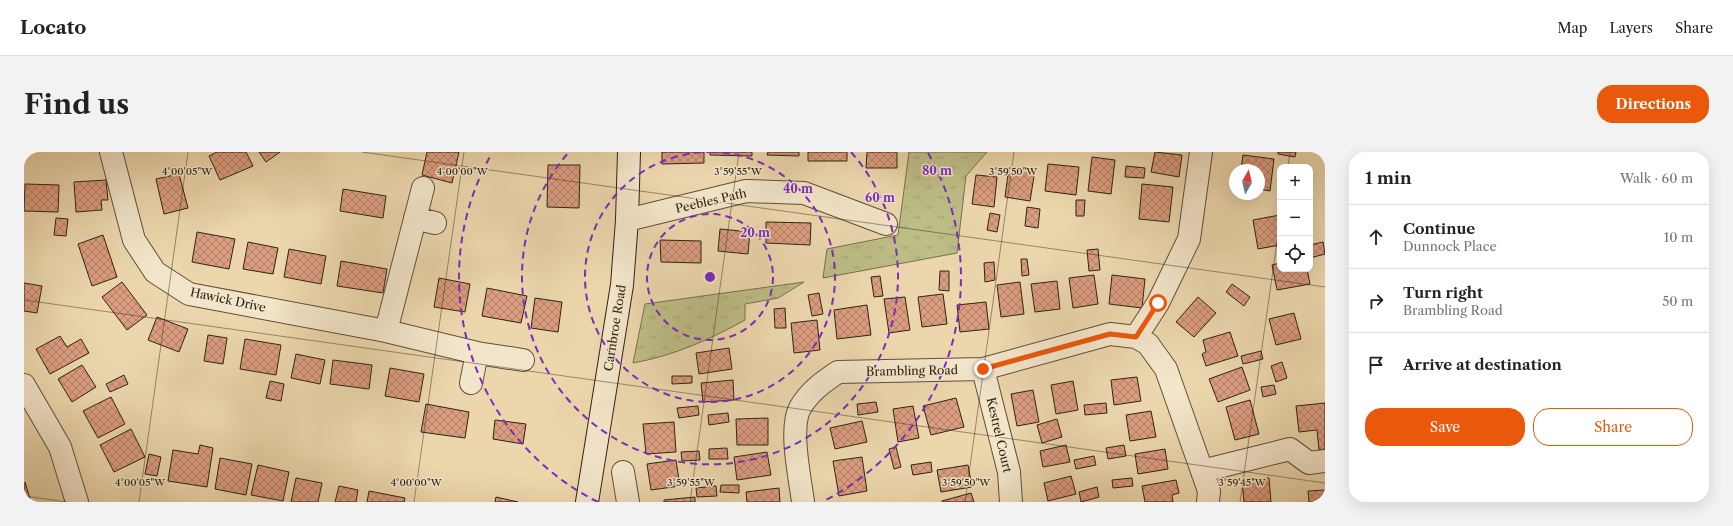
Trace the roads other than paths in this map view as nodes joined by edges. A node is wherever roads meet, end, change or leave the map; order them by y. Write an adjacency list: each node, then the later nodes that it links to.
1 (111, 152): 7 (street, Hawick Drive)
2 (629, 152): 5 (street, Carnbroe Road)
3 (1201, 152): 8 (street)
4 (423, 188): 7 (street)
5 (627, 220): 6 (street, Peebles Path); 18 (street, Carnbroe Road)
6 (886, 224)
7 (386, 331): 9 (street, Hawick Drive)
8 (1136, 337): 11 (street, Brambling Road); 15 (street)
9 (477, 353): 10 (street, Hawick Drive); 12 (street)
10 (523, 360)
11 (983, 369): 20 (street, Brambling Road); 21 (street, Kestrel Court)
12 (471, 383)
13 (24, 385): 17 (street)
14 (1325, 461): 15 (street)
15 (1202, 471): 22 (street)
16 (623, 472): 19 (street)
17 (78, 502)
18 (587, 502)
19 (628, 502)
20 (803, 502)
21 (1011, 502)
22 (1208, 502)

